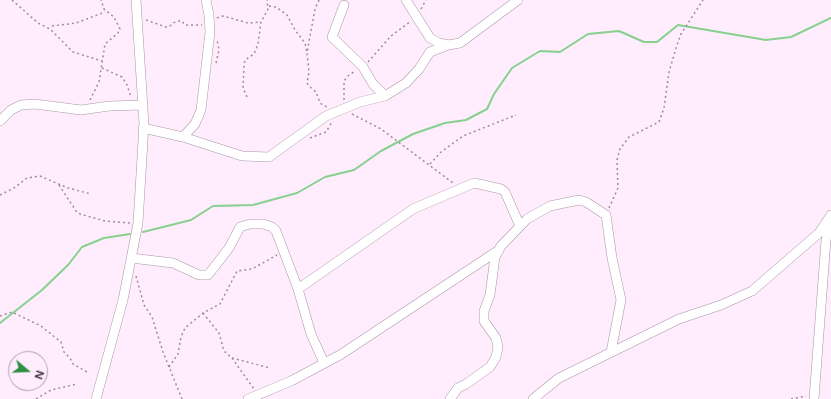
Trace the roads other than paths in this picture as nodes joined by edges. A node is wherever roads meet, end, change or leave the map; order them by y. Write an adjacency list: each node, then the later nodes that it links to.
1 (134, 0): 10 (street)
2 (206, 0): 13 (street)
3 (406, 0): 6 (street)
4 (518, 0): 7 (street)
5 (344, 4): 9 (street)
6 (430, 38): 7 (street); 8 (street)
7 (448, 45): 8 (street)
8 (430, 52): 9 (street)
9 (385, 96): 13 (street)
10 (138, 104): 11 (street); 12 (street)
11 (0, 121)
12 (143, 128): 13 (street); 18 (street)
13 (183, 137)
14 (831, 215): 20 (street)
15 (831, 224): 22 (street)
16 (520, 226): 17 (street); 19 (street); 20 (street)
17 (499, 250): 21 (street); 25 (street)
18 (131, 258): 19 (street); 23 (street)
19 (298, 288): 21 (street)
20 (610, 352): 26 (street)
21 (324, 363): 24 (street)
22 (814, 398)
23 (96, 399)
24 (248, 399)
25 (450, 399)
26 (533, 399)

